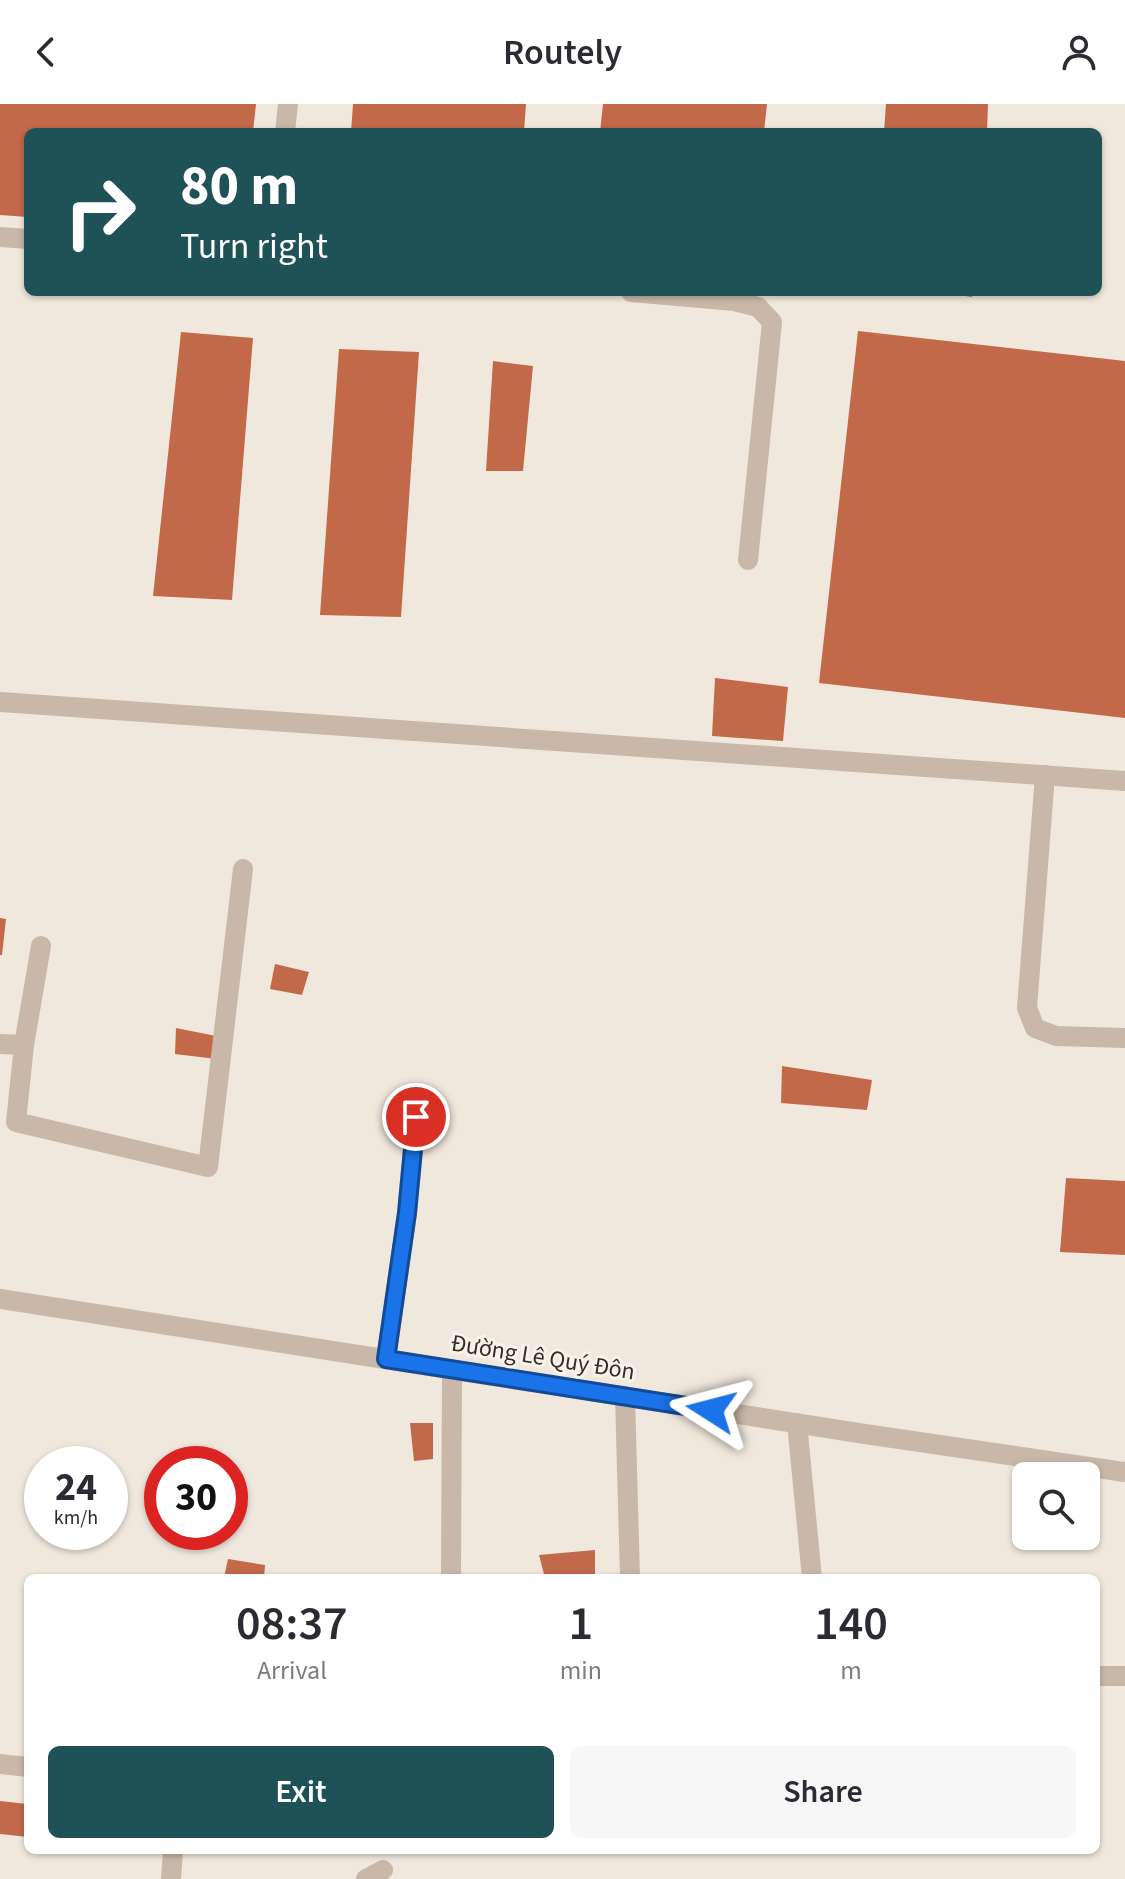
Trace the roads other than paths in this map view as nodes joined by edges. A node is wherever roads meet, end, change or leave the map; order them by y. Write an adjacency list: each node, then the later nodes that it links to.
1 (288, 104): 2 (street)
2 (285, 128)
3 (0, 237): 4 (street)
4 (24, 239)
5 (677, 296): 6 (street)
6 (748, 560)
7 (0, 702): 8 (street)
8 (1045, 775): 9 (street); 12 (street)
9 (1125, 781)
10 (243, 869): 14 (street)
11 (41, 946): 14 (street)
12 (1125, 1038)
13 (0, 1044): 14 (street)
14 (24, 1045)
15 (416, 1117): 17 (street)
16 (0, 1299): 17 (street, Đường Lê Quý Đôn)
17 (386, 1359): 18 (street, Đường Lê Quý Đôn)
18 (452, 1370): 19 (street, Đường Lê Quý Đôn); 22 (street)
19 (625, 1396): 20 (street, Đường Lê Quý Đôn); 23 (street)
20 (797, 1423): 21 (street, Đường Lê Quý Đôn); 24 (street)
21 (1125, 1472)
22 (451, 1574)
23 (630, 1574)
24 (812, 1574)
25 (1100, 1676): 26 (street)
26 (1125, 1676)
27 (0, 1764): 28 (street)
28 (24, 1767)
29 (173, 1854): 30 (street)
30 (171, 1879)

